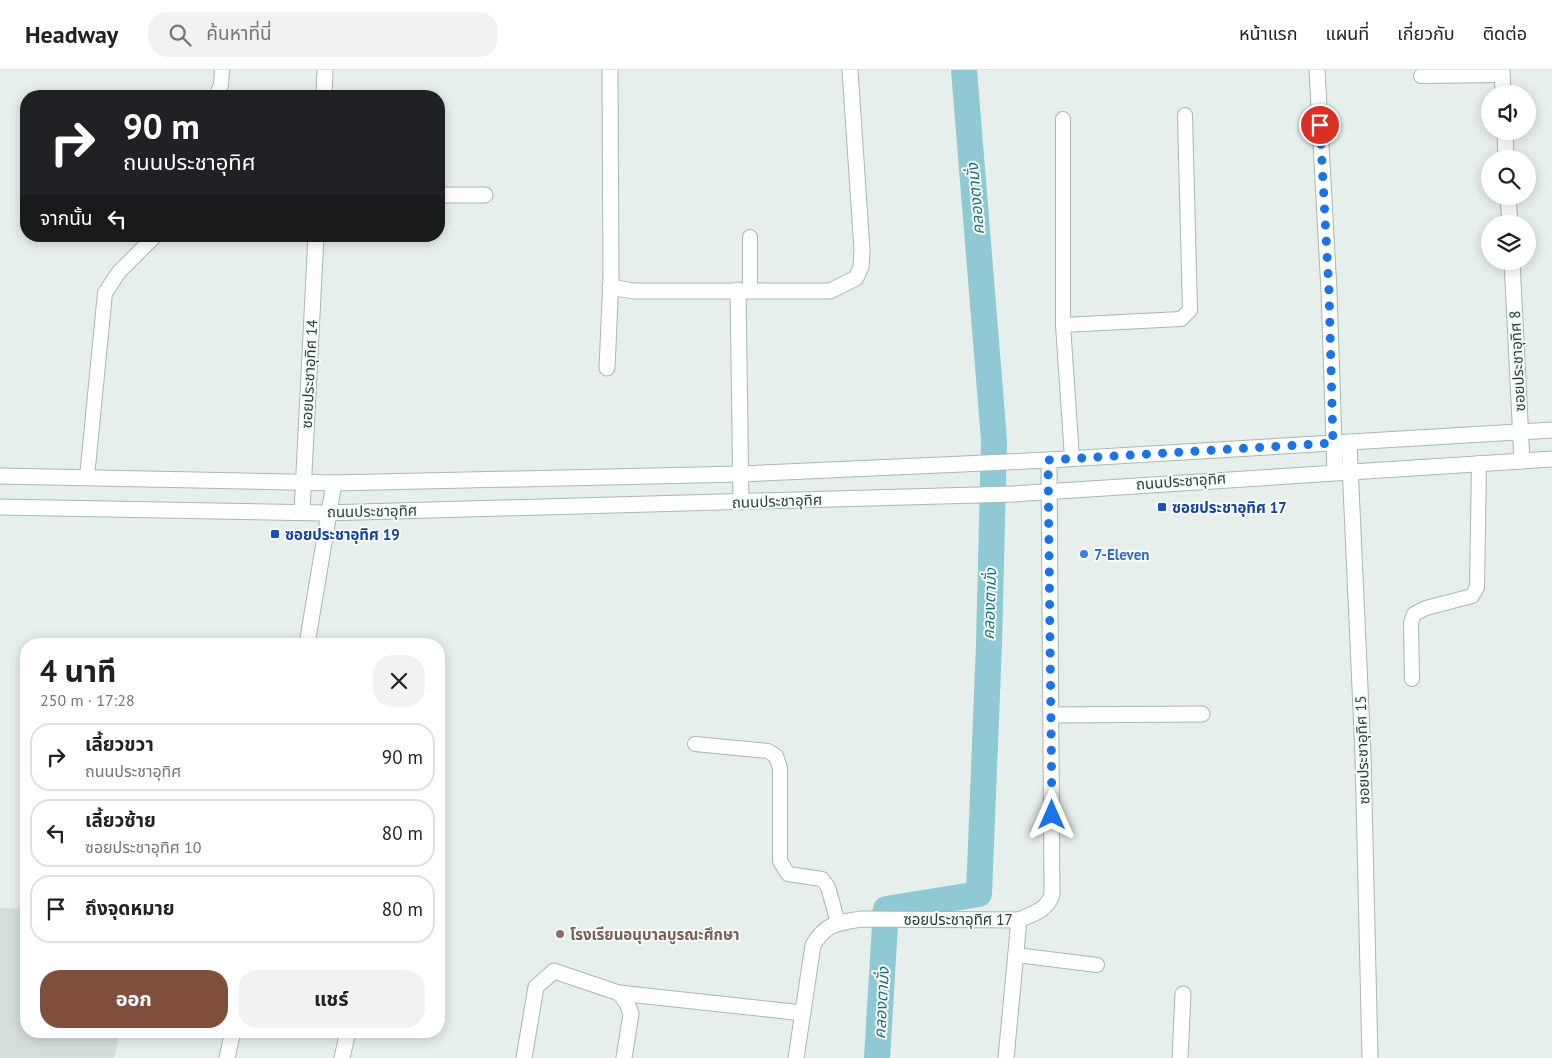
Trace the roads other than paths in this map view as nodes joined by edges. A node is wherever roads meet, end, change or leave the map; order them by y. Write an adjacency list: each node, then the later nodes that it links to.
1 (222, 70): 9 (lane)
2 (325, 70): 10 (street)
3 (610, 70): 19 (street)
4 (850, 70): 20 (street)
5 (1317, 70): 26 (street)
6 (1502, 72): 7 (lane); 8 (street)
7 (1422, 76)
8 (1503, 85)
9 (219, 90)
10 (324, 90)
11 (1185, 115): 21 (lane)
12 (1063, 119): 21 (lane)
13 (445, 195): 14 (street)
14 (485, 195)
15 (750, 237): 20 (lane)
16 (149, 242): 35 (lane)
17 (316, 242): 36 (street, ซอยประชาอุทิศ 14)
18 (1512, 270): 24 (street, ซอยประชาอุทิศ 8)
19 (610, 287): 20 (street); 22 (street)
20 (744, 290): 33 (street)
21 (1063, 325): 27 (lane)
22 (607, 368)
23 (1552, 430): 24 (street, ถนนประชาอุทิศ)
24 (1520, 432): 25 (street, ถนนประชาอุทิศ); 30 (street, ซอยประชาอุทิศ 8)
25 (1349, 442): 26 (street, ถนนประชาอุทิศ); 32 (street, ซอยประชาอุทิศ 15)
26 (1333, 443): 27 (street, ถนนประชาอุทิศ); 32 (street)
27 (1072, 458): 29 (street, ถนนประชาอุทิศ)
28 (1552, 458): 30 (street, ถนนประชาอุทิศ)
29 (1048, 460): 33 (street, ถนนประชาอุทิศ); 38 (street, ซอยประชาอุทิศ 17)
30 (1522, 461): 31 (street, ถนนประชาอุทิศ)
31 (1479, 463): 32 (street, ถนนประชาอุทิศ); 44 (lane)
32 (1342, 471): 38 (street, ถนนประชาอุทิศ); 64 (street, ซอยประชาอุทิศ 15)
33 (741, 474): 37 (street, ถนนประชาอุทิศ); 39 (street)
34 (0, 476): 35 (street, ถนนประชาอุทิศ)
35 (87, 477): 36 (street, ถนนประชาอุทิศ)
36 (303, 482): 37 (street, ถนนประชาอุทิศ); 41 (street, ซอยประชาอุทิศ 14)
37 (334, 483): 42 (street)
38 (1049, 490): 39 (street, ถนนประชาอุทิศ); 46 (street, ซอยประชาอุทิศ 17)
39 (741, 502): 42 (street, ถนนประชาอุทิศ)
40 (0, 507): 41 (street, ถนนประชาอุทิศ)
41 (302, 512): 42 (street, ถนนประชาอุทิศ)
42 (330, 512): 43 (street)
43 (308, 638)
44 (1412, 679)
45 (1202, 714): 46 (street)
46 (1052, 715): 48 (street, ซอยประชาอุทิศ 17)
47 (695, 744): 49 (lane)
48 (1019, 920): 49 (street, ซอยประชาอุทิศ 17); 50 (street)
49 (838, 923): 54 (street, ซอยประชาอุทิศ 17)
50 (1016, 955): 51 (lane); 62 (street)
51 (1097, 965)
52 (619, 993): 54 (street); 59 (street); 60 (street)
53 (1183, 994): 63 (street)
54 (803, 1014): 61 (street, ซอยประชาอุทิศ 17)
55 (231, 1038): 57 (street)
56 (346, 1038): 58 (street)
57 (227, 1058)
58 (342, 1058)
59 (524, 1058)
60 (624, 1058)
61 (796, 1058)
62 (1006, 1058)
63 (1180, 1058)
64 (1370, 1058)

